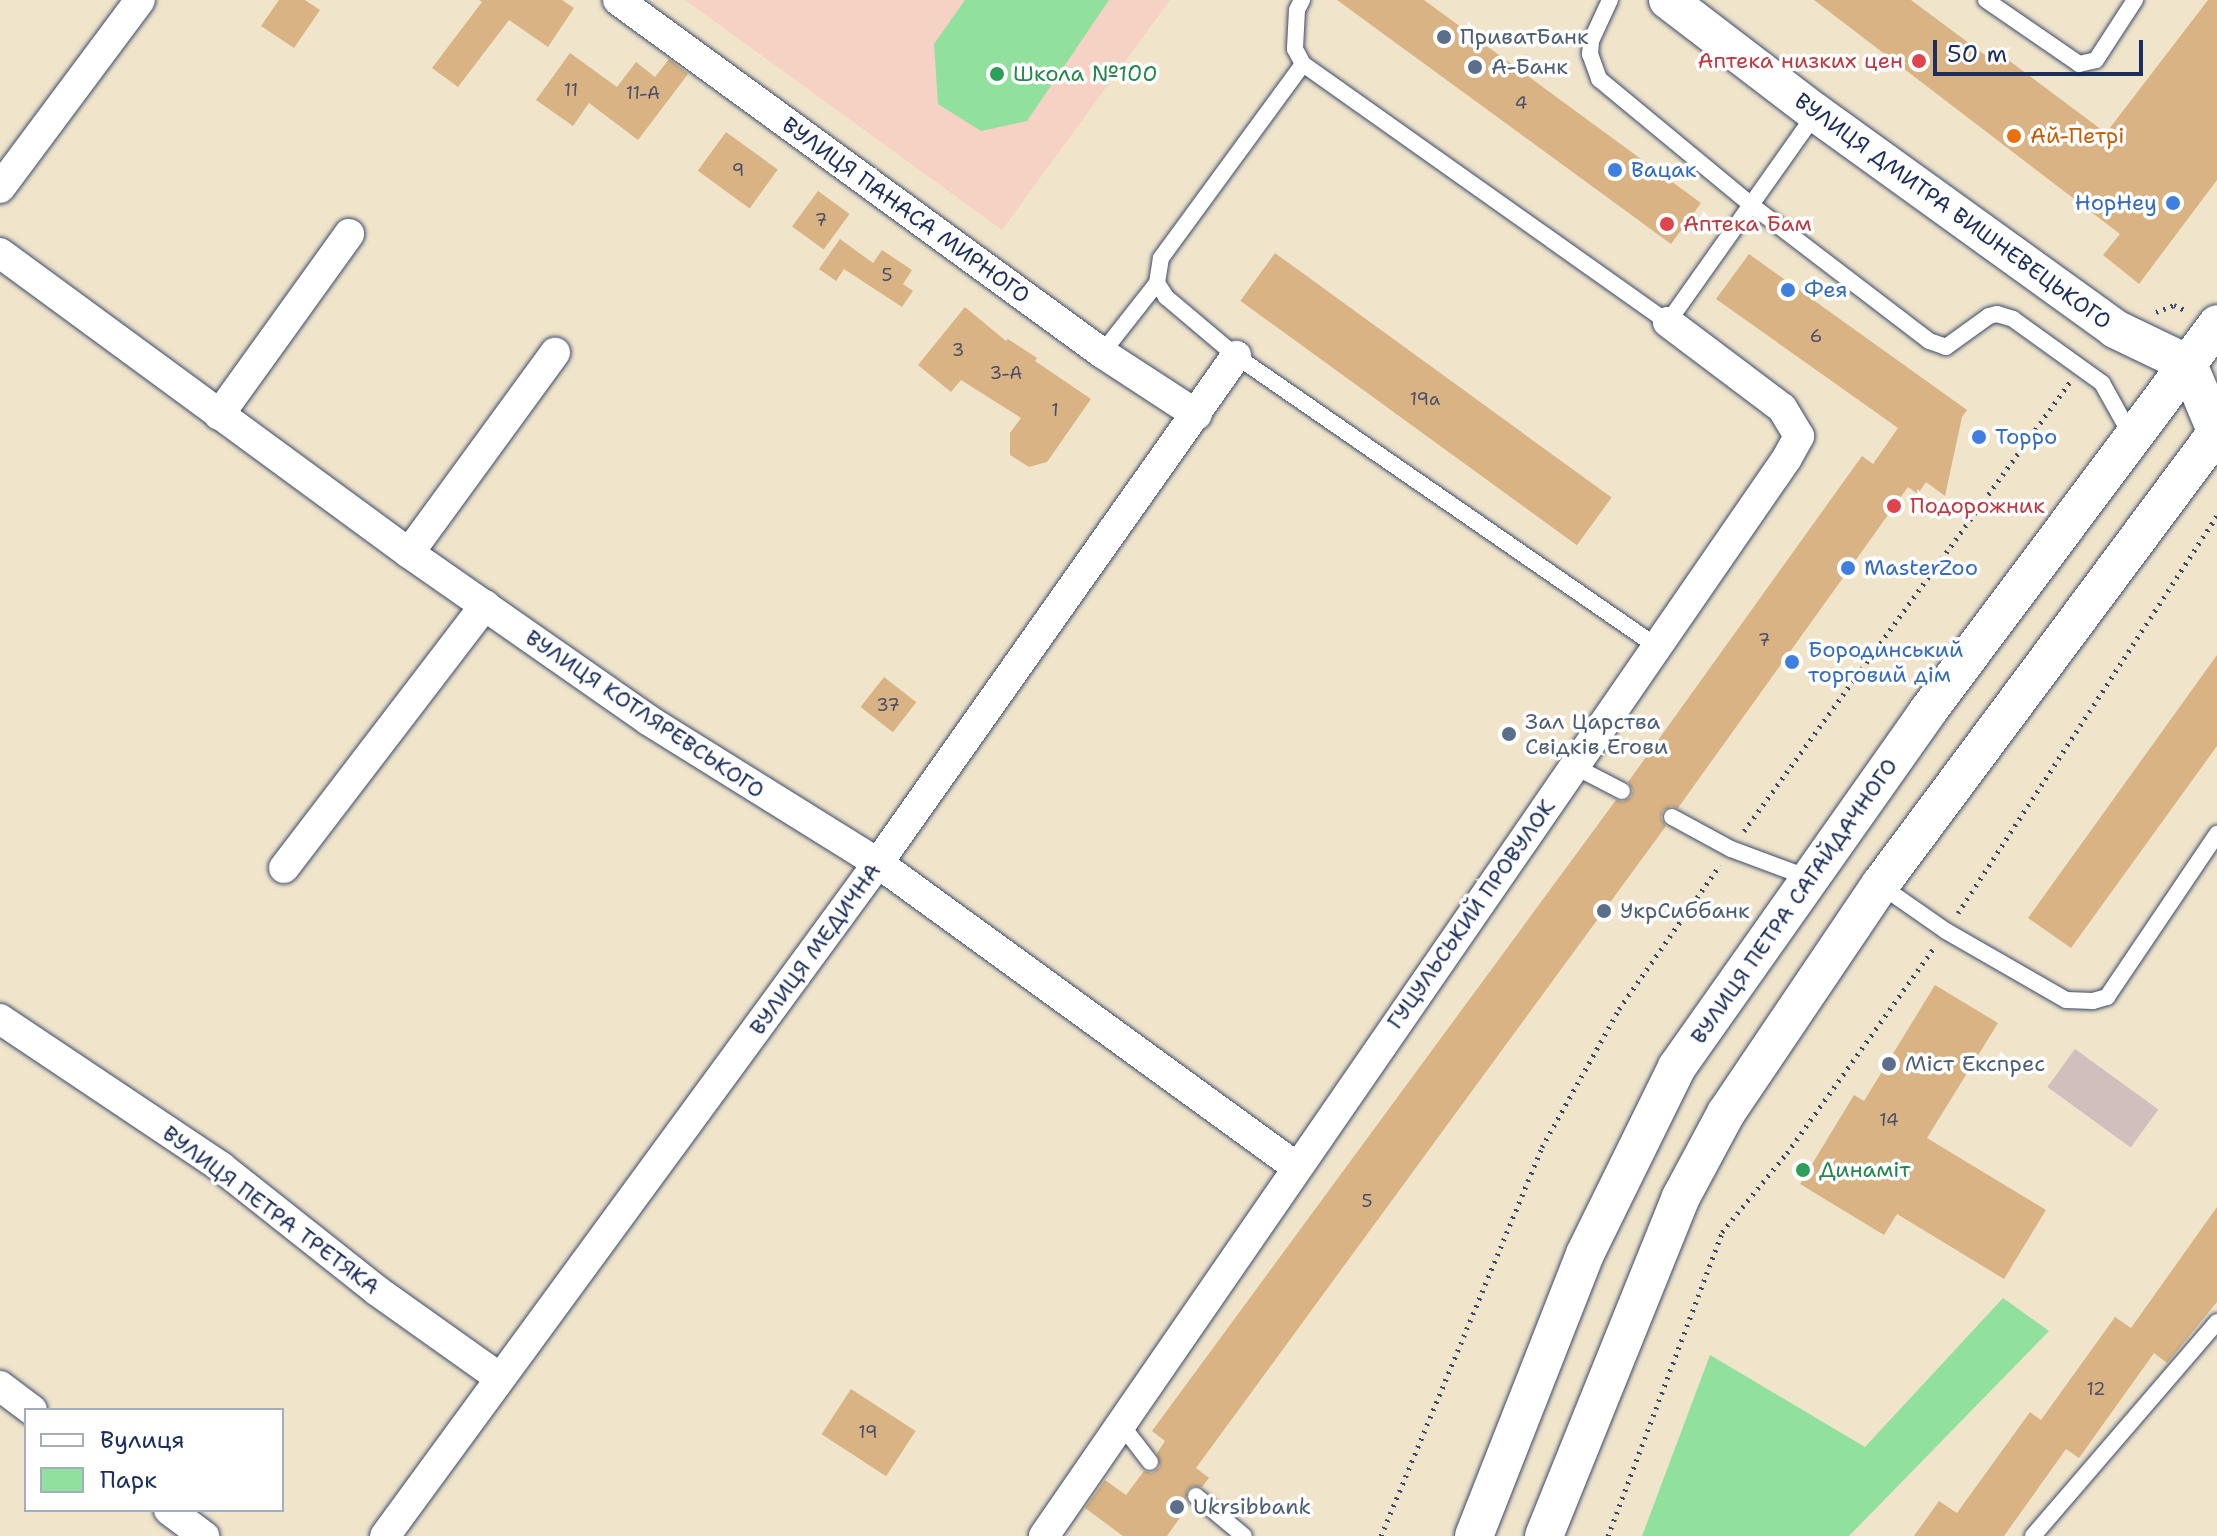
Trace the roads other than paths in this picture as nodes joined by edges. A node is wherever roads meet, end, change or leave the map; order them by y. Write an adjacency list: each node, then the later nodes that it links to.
1 (140, 0): 10 (street)
2 (618, 0): 18 (street, ВУЛИЦЯ ПАНАСА МИРНОГО)
3 (1302, 0): 8 (lane)
4 (1610, 0): 11 (lane)
5 (1668, 0): 9 (street, ВУЛИЦЯ ДМИТРА ВИШНЕВЕЦЬКОГО)
6 (1986, 0): 7 (lane)
7 (2135, 0)
8 (1303, 64): 14 (lane); 15 (lane)
9 (1816, 113): 11 (lane); 20 (street, ВУЛИЦЯ ДМИТРА ВИШНЕВЕЦЬКОГО)
10 (0, 188)
11 (1750, 204): 15 (lane); 24 (lane)
12 (349, 234): 21 (street)
13 (0, 253): 21 (street, ВУЛИЦЯ КОТЛЯРЕВСЬКОГО)
14 (1157, 283): 18 (lane); 19 (lane)
15 (1668, 322): 27 (street, ГУЦУЛЬСЬКИЙ ПРОВУЛОК)
16 (2217, 324): 20 (street, ВУЛИЦЯ ПЕТРА САГАЙДАЧНОГО)
17 (555, 353): 25 (street)
18 (1102, 353): 22 (street, ВУЛИЦЯ ПАНАСА МИРНОГО)
19 (1236, 356): 22 (street, ВУЛИЦЯ МЕДИЧНА); 27 (lane)
20 (2188, 364): 23 (street); 24 (street, ВУЛИЦЯ ПЕТРА САГАЙДАЧНОГО)
21 (219, 415): 25 (street, ВУЛИЦЯ КОТЛЯРЕВСЬКОГО)
22 (1197, 415): 32 (street, ВУЛИЦЯ МЕДИЧНА)
23 (2217, 433): 35 (street)
24 (2132, 438): 34 (street, ВУЛИЦЯ ПЕТРА САГАЙДАЧНОГО)
25 (409, 553): 26 (street, ВУЛИЦЯ КОТЛЯРЕВСЬКОГО)
26 (485, 605): 32 (street, ВУЛИЦЯ КОТЛЯРЕВСЬКОГО); 33 (street)
27 (1656, 646): 28 (street, ГУЦУЛЬСЬКИЙ ПРОВУЛОК)
28 (1574, 766): 29 (lane); 37 (street, ГУЦУЛЬСЬКИЙ ПРОВУЛОК)
29 (1622, 791)
30 (1672, 817): 34 (lane)
31 (2217, 834): 35 (lane)
32 (878, 863): 37 (street, ВУЛИЦЯ КОТЛЯРЕВСЬКОГО); 39 (street, ВУЛИЦЯ МЕДИЧНА)
33 (284, 868)
34 (1811, 878): 50 (street, ВУЛИЦЯ ПЕТРА САГАЙДАЧНОГО)
35 (1880, 885): 51 (street)
36 (0, 1019): 39 (street, ВУЛИЦЯ ПЕТРА ТРЕТЯКА)
37 (1295, 1166): 42 (street, ГУЦУЛЬСЬКИЙ ПРОВУЛОК)
38 (2217, 1322): 52 (lane)
39 (500, 1378): 47 (street, ВУЛИЦЯ МЕДИЧНА)
40 (0, 1386): 41 (street)
41 (29, 1408)
42 (1120, 1423): 43 (lane); 48 (street, ГУЦУЛЬСЬКИЙ ПРОВУЛОК)
43 (1150, 1462)
44 (1196, 1496): 49 (lane)
45 (172, 1512): 46 (street)
46 (204, 1536)
47 (385, 1536)
48 (1044, 1536)
49 (1244, 1536)
50 (1474, 1536)
51 (1544, 1536)
52 (2033, 1536)

